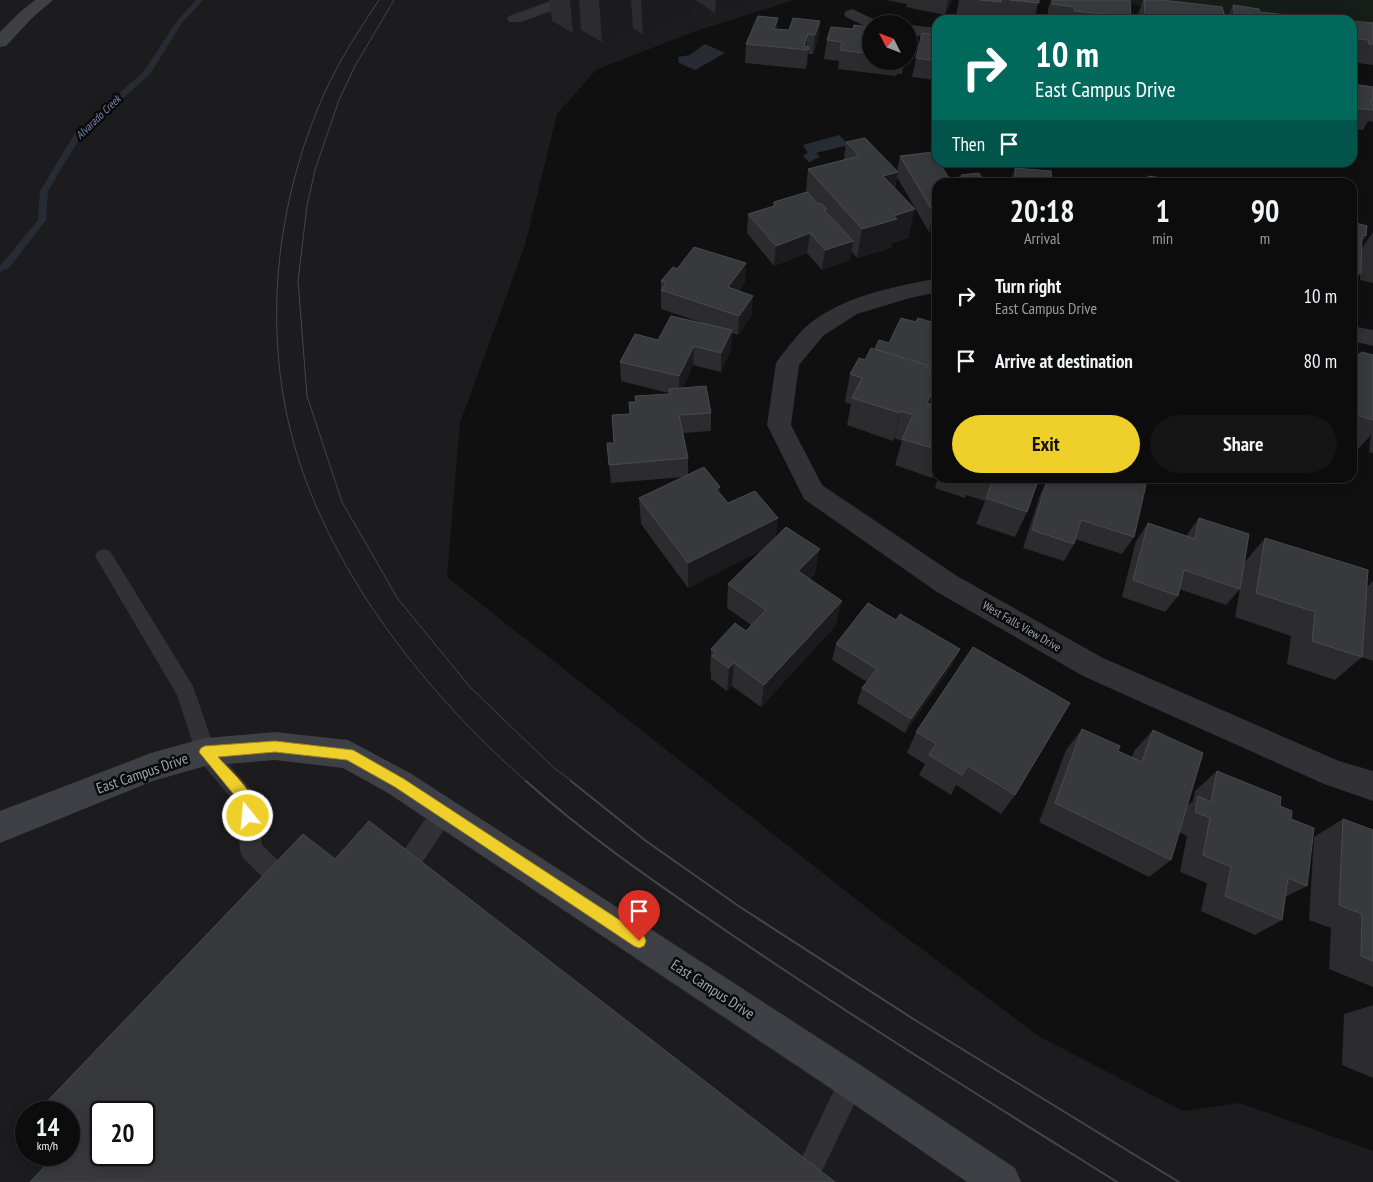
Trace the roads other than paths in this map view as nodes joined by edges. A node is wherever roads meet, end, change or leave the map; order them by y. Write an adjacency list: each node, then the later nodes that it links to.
1 (45, 0): 8 (street)
2 (563, 2): 4 (street)
3 (852, 14): 5 (street)
4 (515, 19)
5 (862, 19)
6 (918, 31): 7 (street)
7 (932, 32)
8 (0, 42)
9 (932, 287): 14 (street, West Falls View Drive)
10 (1357, 334): 11 (street)
11 (1373, 338)
12 (104, 556): 13 (lane)
13 (205, 752): 15 (street, East Campus Drive); 16 (street, East Campus Drive); 18 (lane)
14 (1373, 786)
15 (443, 812): 17 (lane); 19 (street, East Campus Drive)
16 (0, 827)
17 (410, 861)
18 (292, 890)
19 (852, 1081): 20 (lane); 21 (street, East Campus Drive)
20 (808, 1172)
21 (1001, 1182)

